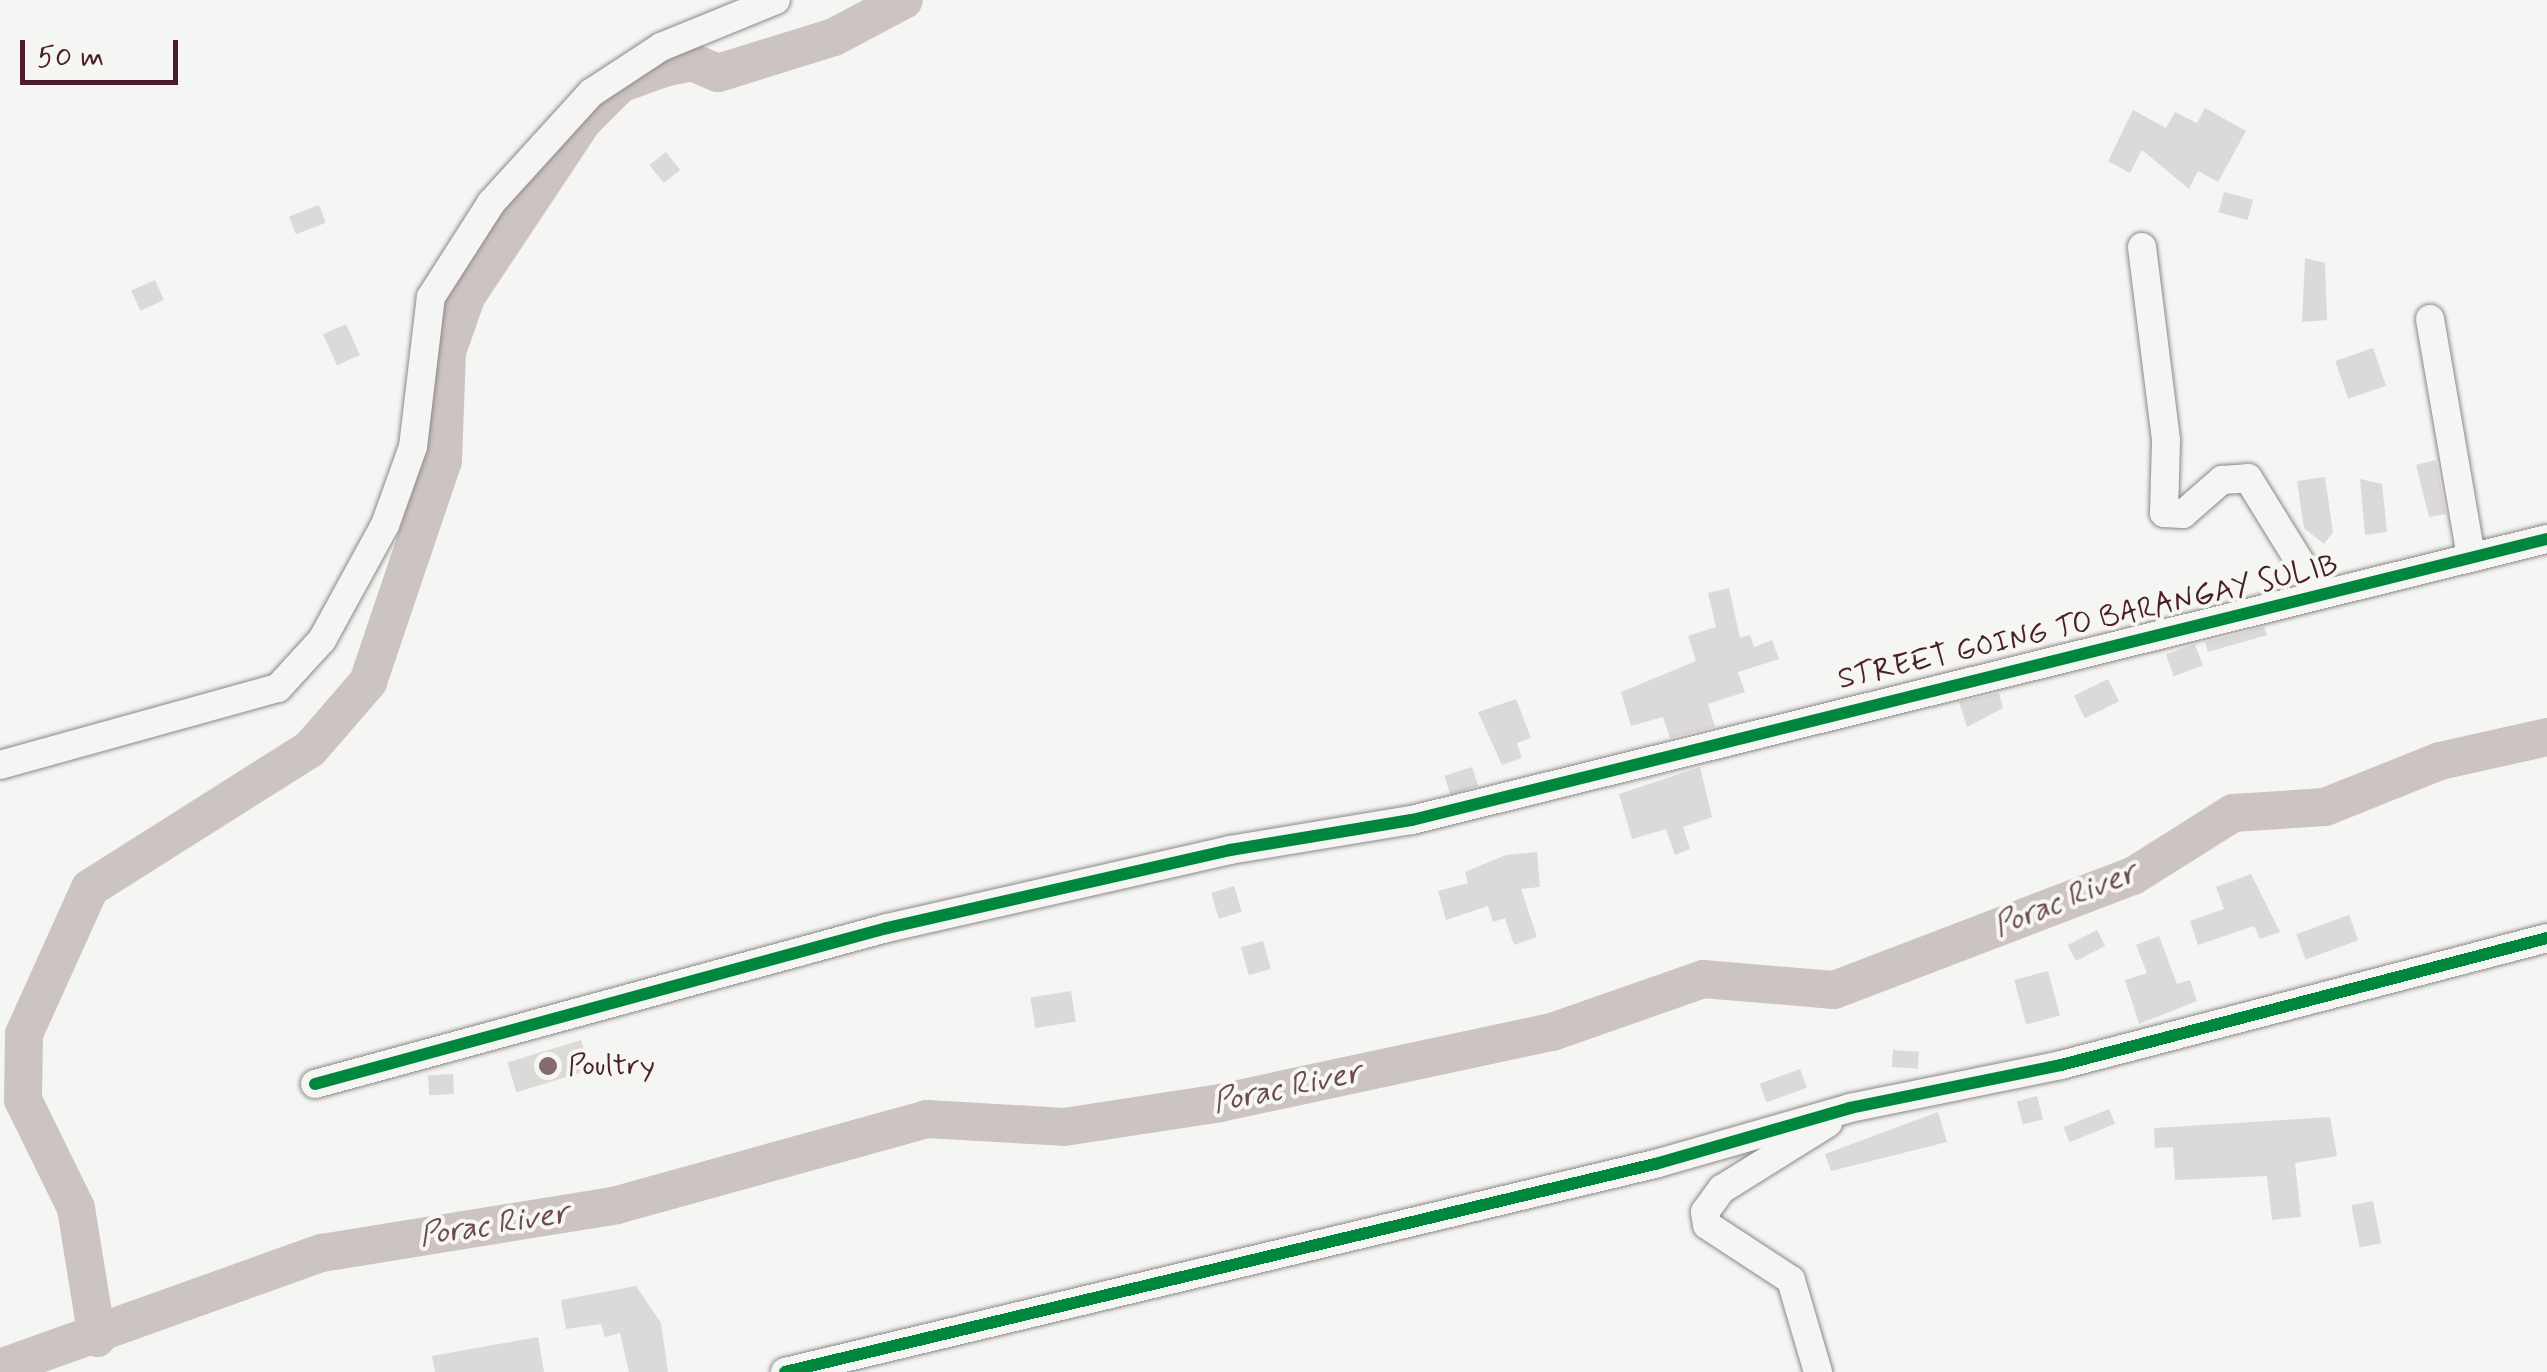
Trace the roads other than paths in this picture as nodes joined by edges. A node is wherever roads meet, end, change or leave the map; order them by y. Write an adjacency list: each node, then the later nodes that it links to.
1 (776, 0): 7 (street)
2 (2142, 247): 6 (street)
3 (2430, 319): 5 (street)
4 (2547, 539): 5 (street, STREET GOING TO BARANGAY SULIB)
5 (2471, 557): 6 (street, STREET GOING TO BARANGAY SULIB)
6 (2319, 593): 9 (street, STREET GOING TO BARANGAY SULIB)
7 (0, 765)
8 (2547, 938): 10 (street)
9 (315, 1084)
10 (1850, 1108): 11 (street); 12 (street)
11 (785, 1372)
12 (1818, 1372)

